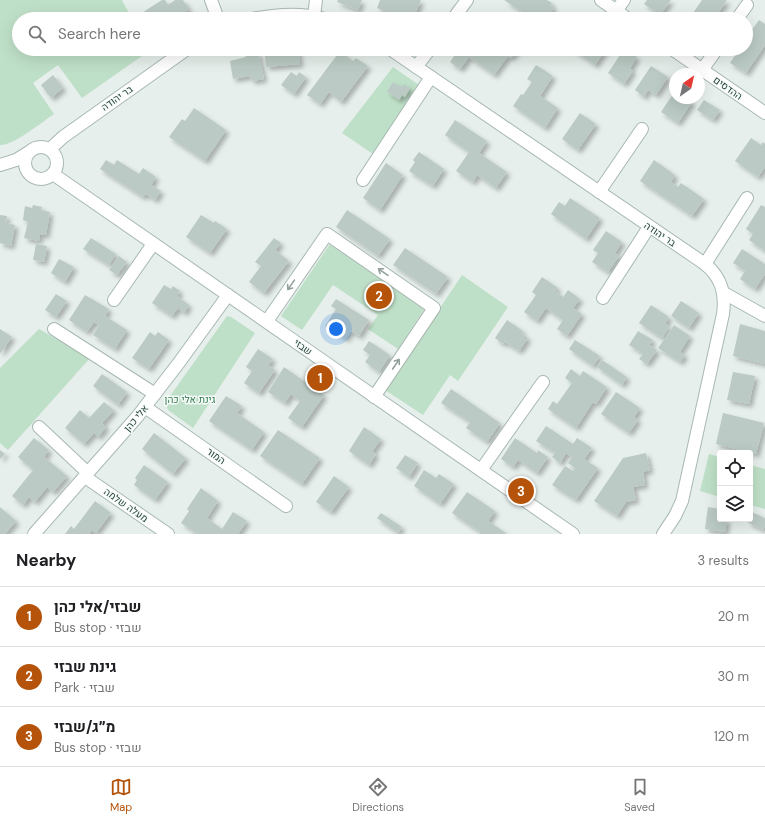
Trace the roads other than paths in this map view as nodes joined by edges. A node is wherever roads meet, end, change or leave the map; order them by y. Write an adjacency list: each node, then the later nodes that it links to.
1 (211, 0): 8 (street)
2 (316, 0): 9 (street)
3 (467, 0): 10 (street)
4 (601, 0): 7 (street)
5 (624, 0): 7 (street)
6 (747, 5): 11 (street)
7 (616, 11)
8 (215, 12)
9 (318, 12)
10 (458, 12)
11 (742, 12)
12 (177, 56): 24 (street, בר יהודה)
13 (400, 56): 17 (street, בר יהודה)
14 (425, 56): 17 (street)
15 (682, 56): 18 (street, ההדסים)
16 (712, 56): 19 (street)
17 (416, 67): 21 (street, בר יהודה)
18 (699, 68)
19 (703, 68)
20 (705, 72): 22 (street, ההדסים)
21 (431, 77): 30 (street); 31 (street, בר יהודה)
22 (765, 113)
23 (642, 129): 31 (street)
24 (50, 149): 25 (street); 28 (street)
25 (29, 152): 26 (street); 29 (street)
26 (0, 165)
27 (0, 168): 29 (street)
28 (53, 174): 29 (street); 34 (street, שבזי)
29 (30, 175)
30 (363, 180)
31 (599, 192): 33 (street, בר יהודה)
32 (747, 198): 35 (street)
33 (649, 227): 35 (street, בר יהודה); 38 (street)
34 (153, 244): 37 (street, שבזי); 39 (street)
35 (705, 264): 36 (street, בר יהודה)
36 (724, 293): 40 (street); 51 (street, בר יהודה)
37 (228, 295): 41 (street, שבזי); 44 (street, אלי כהן)
38 (603, 298)
39 (114, 300)
40 (765, 316)
41 (266, 321): 45 (street, שבזי); 45 (street, one-way to 41)
42 (54, 329): 44 (street)
43 (542, 382): 48 (street)
44 (155, 394): 46 (street, אלי כהן)
45 (374, 397): 48 (street, שבזי)
46 (145, 407): 49 (street, אלי כהן); 50 (street, המור)
47 (39, 427): 49 (street, מעלה שלמה)
48 (481, 470): 54 (street, שבזי)
49 (87, 475): 52 (street, אלי כהן); 53 (street, מעלה שלמה)
50 (286, 506)
51 (671, 522): 55 (street, בר יהודה); 56 (street, בר יהודה)
52 (34, 534)
53 (168, 534)
54 (573, 534)
55 (658, 534)
56 (663, 534)

